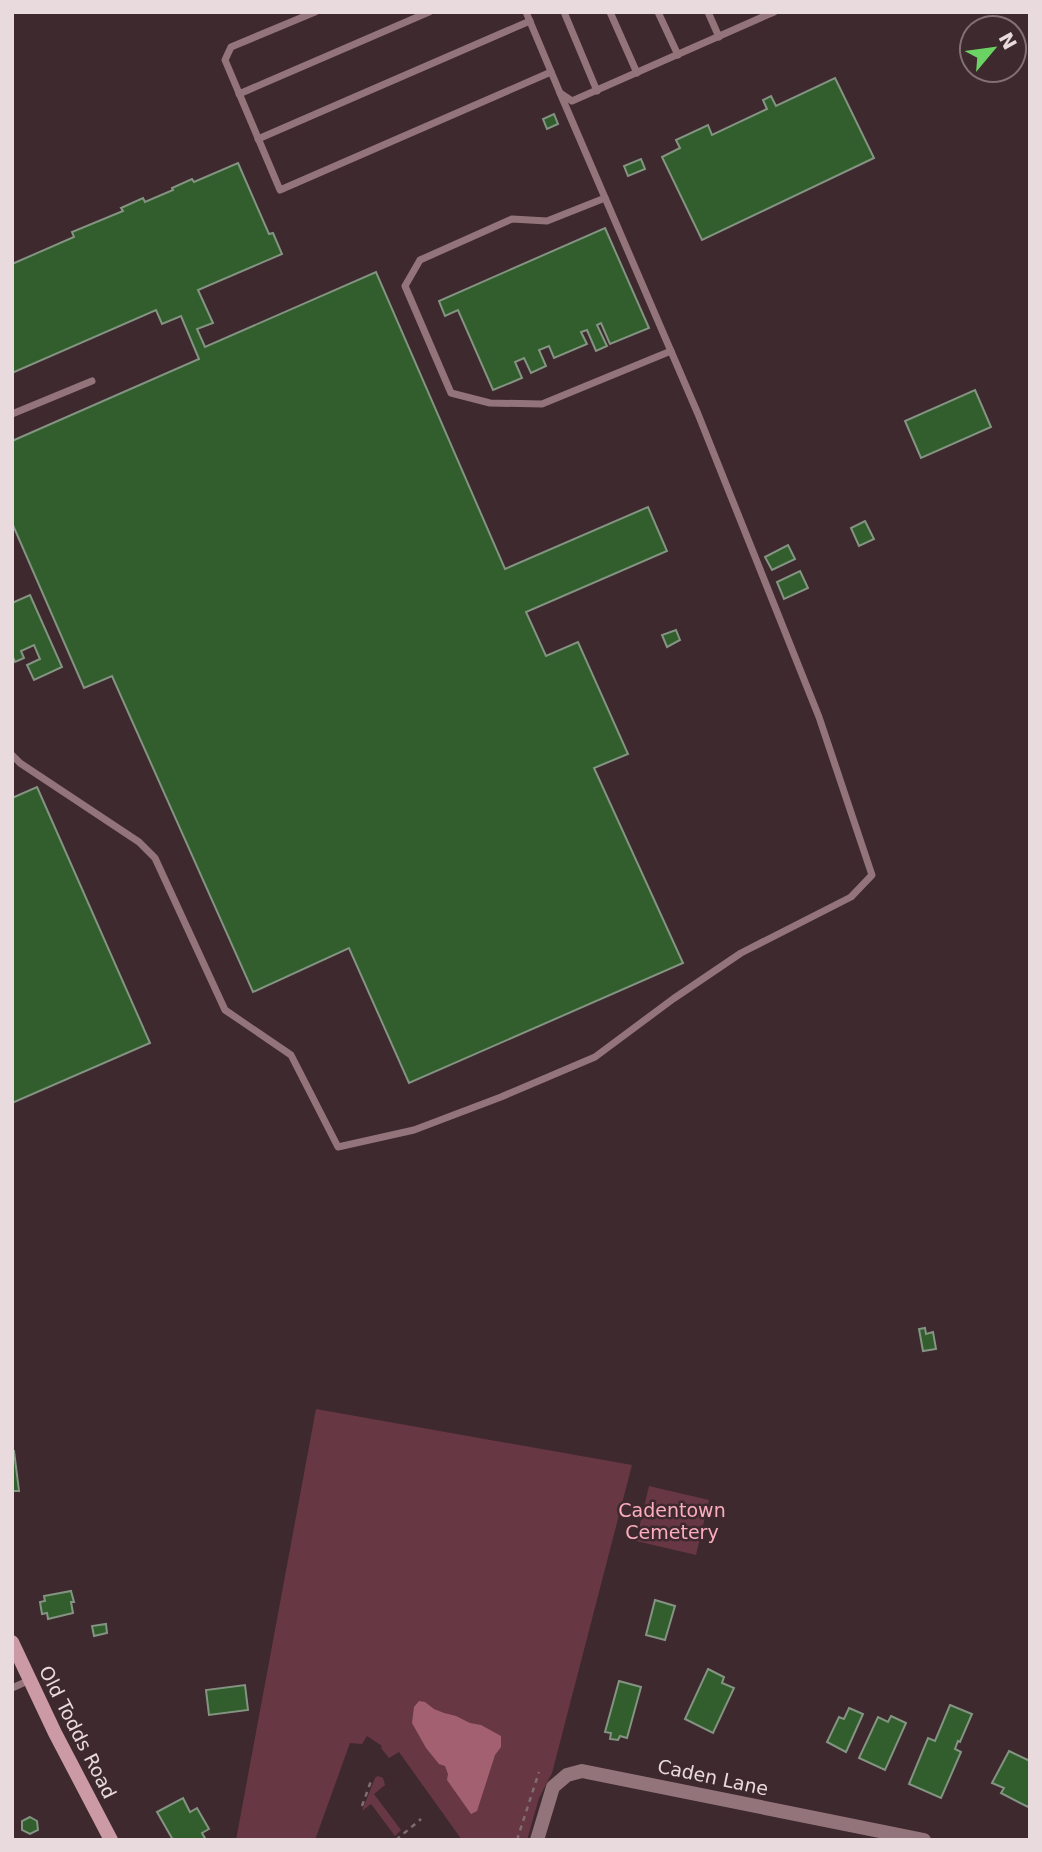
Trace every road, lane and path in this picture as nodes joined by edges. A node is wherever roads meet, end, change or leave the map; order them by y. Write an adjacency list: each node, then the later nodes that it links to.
1 (315, 12): 17 (lane)
2 (429, 12): 17 (lane)
3 (526, 12): 10 (lane)
4 (564, 12): 15 (lane)
5 (610, 12): 14 (lane)
6 (658, 12): 12 (lane)
7 (708, 12): 11 (lane)
8 (774, 12): 9 (lane)
9 (761, 15): 11 (lane)
10 (530, 21): 13 (lane); 18 (lane)
11 (719, 37): 12 (lane)
12 (678, 55): 14 (lane)
13 (551, 72): 16 (lane); 18 (lane)
14 (637, 73): 15 (lane)
15 (597, 91): 16 (lane)
16 (560, 93): 19 (lane)
17 (239, 94): 18 (lane)
18 (258, 139)
19 (606, 198): 20 (lane); 20 (lane)
20 (671, 351): 24 (lane)
21 (92, 381): 22 (lane)
22 (12, 414)
23 (12, 755): 24 (lane)
24 (20, 763): 25 (lane)
25 (12, 767)
26 (12, 1642): 27 (main road, Old Todds Road)
27 (30, 1680): 28 (lane); 33 (main road, Old Todds Road)
28 (12, 1688)
29 (539, 1772): 35 (path)
30 (371, 1781): 31 (path)
31 (362, 1806)
32 (421, 1819): 34 (path)
33 (111, 1840)
34 (396, 1840)
35 (517, 1840)
36 (537, 1840): 37 (street, Caden Lane)
37 (923, 1840)

